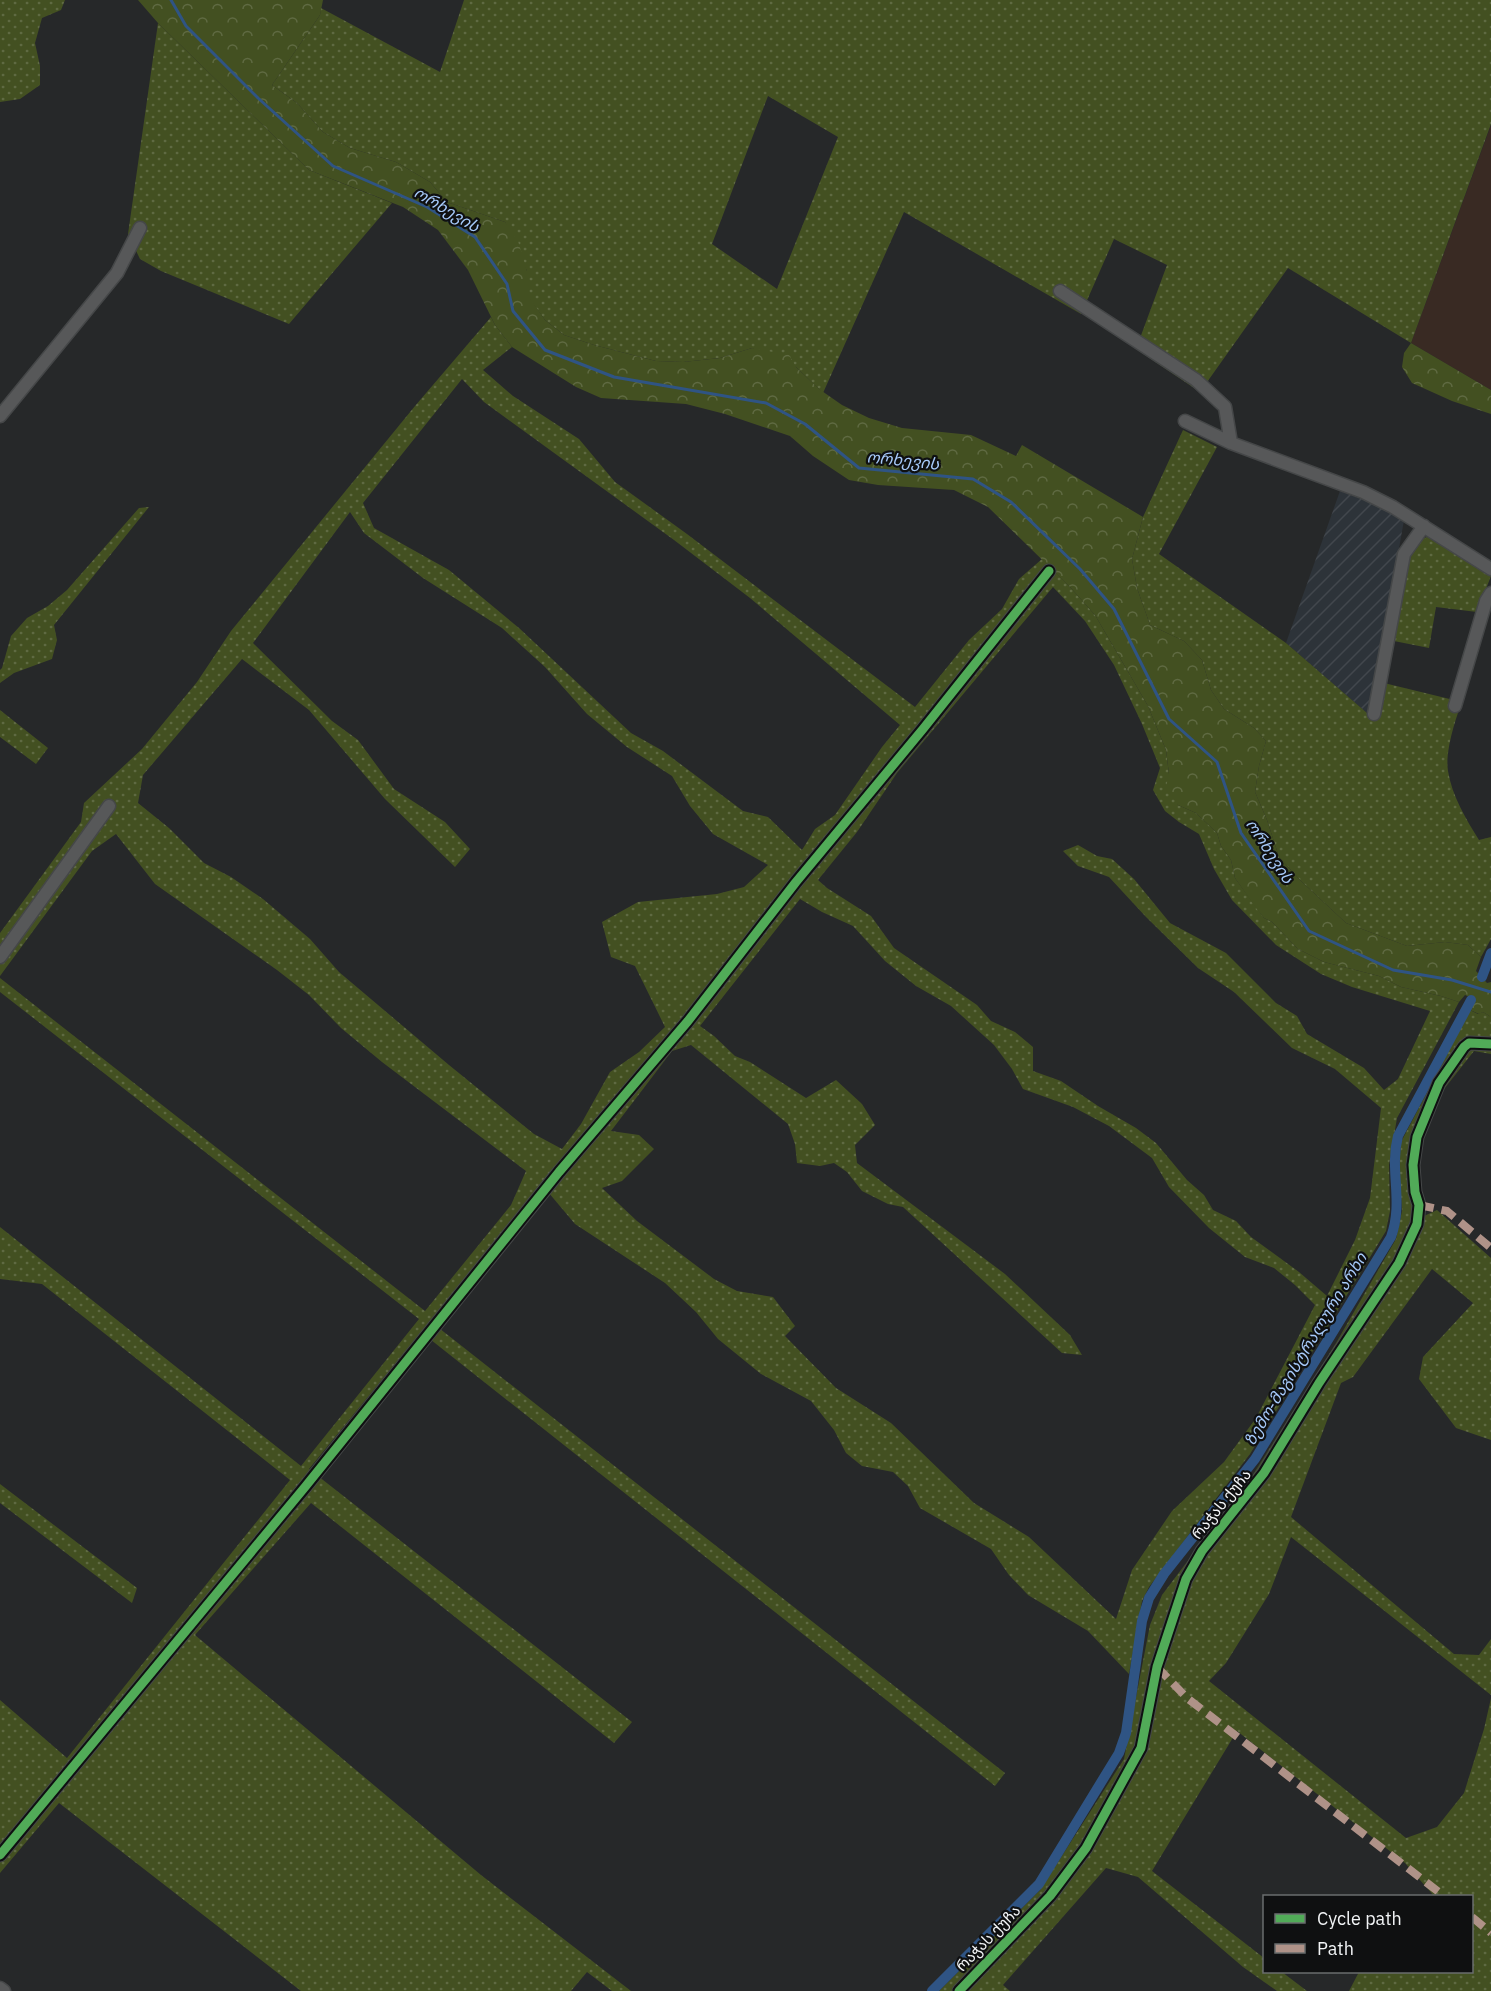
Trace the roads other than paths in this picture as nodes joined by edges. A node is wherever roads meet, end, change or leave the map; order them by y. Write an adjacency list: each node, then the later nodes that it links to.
1 (140, 228): 3 (street)
2 (1060, 291): 5 (street)
3 (0, 416)
4 (1185, 421): 5 (street)
5 (1231, 443): 6 (street)
6 (1424, 526): 7 (street); 11 (street)
7 (1491, 569)
8 (1048, 571): 15 (street)
9 (1491, 593): 10 (street)
10 (1455, 706)
11 (1374, 714)
12 (109, 806): 13 (street)
13 (0, 957)
14 (1491, 1044): 18 (street, რაჭას ქუჩა)
15 (0, 1855)
16 (0, 1988): 17 (street)
17 (4, 1991)
18 (959, 1991)

